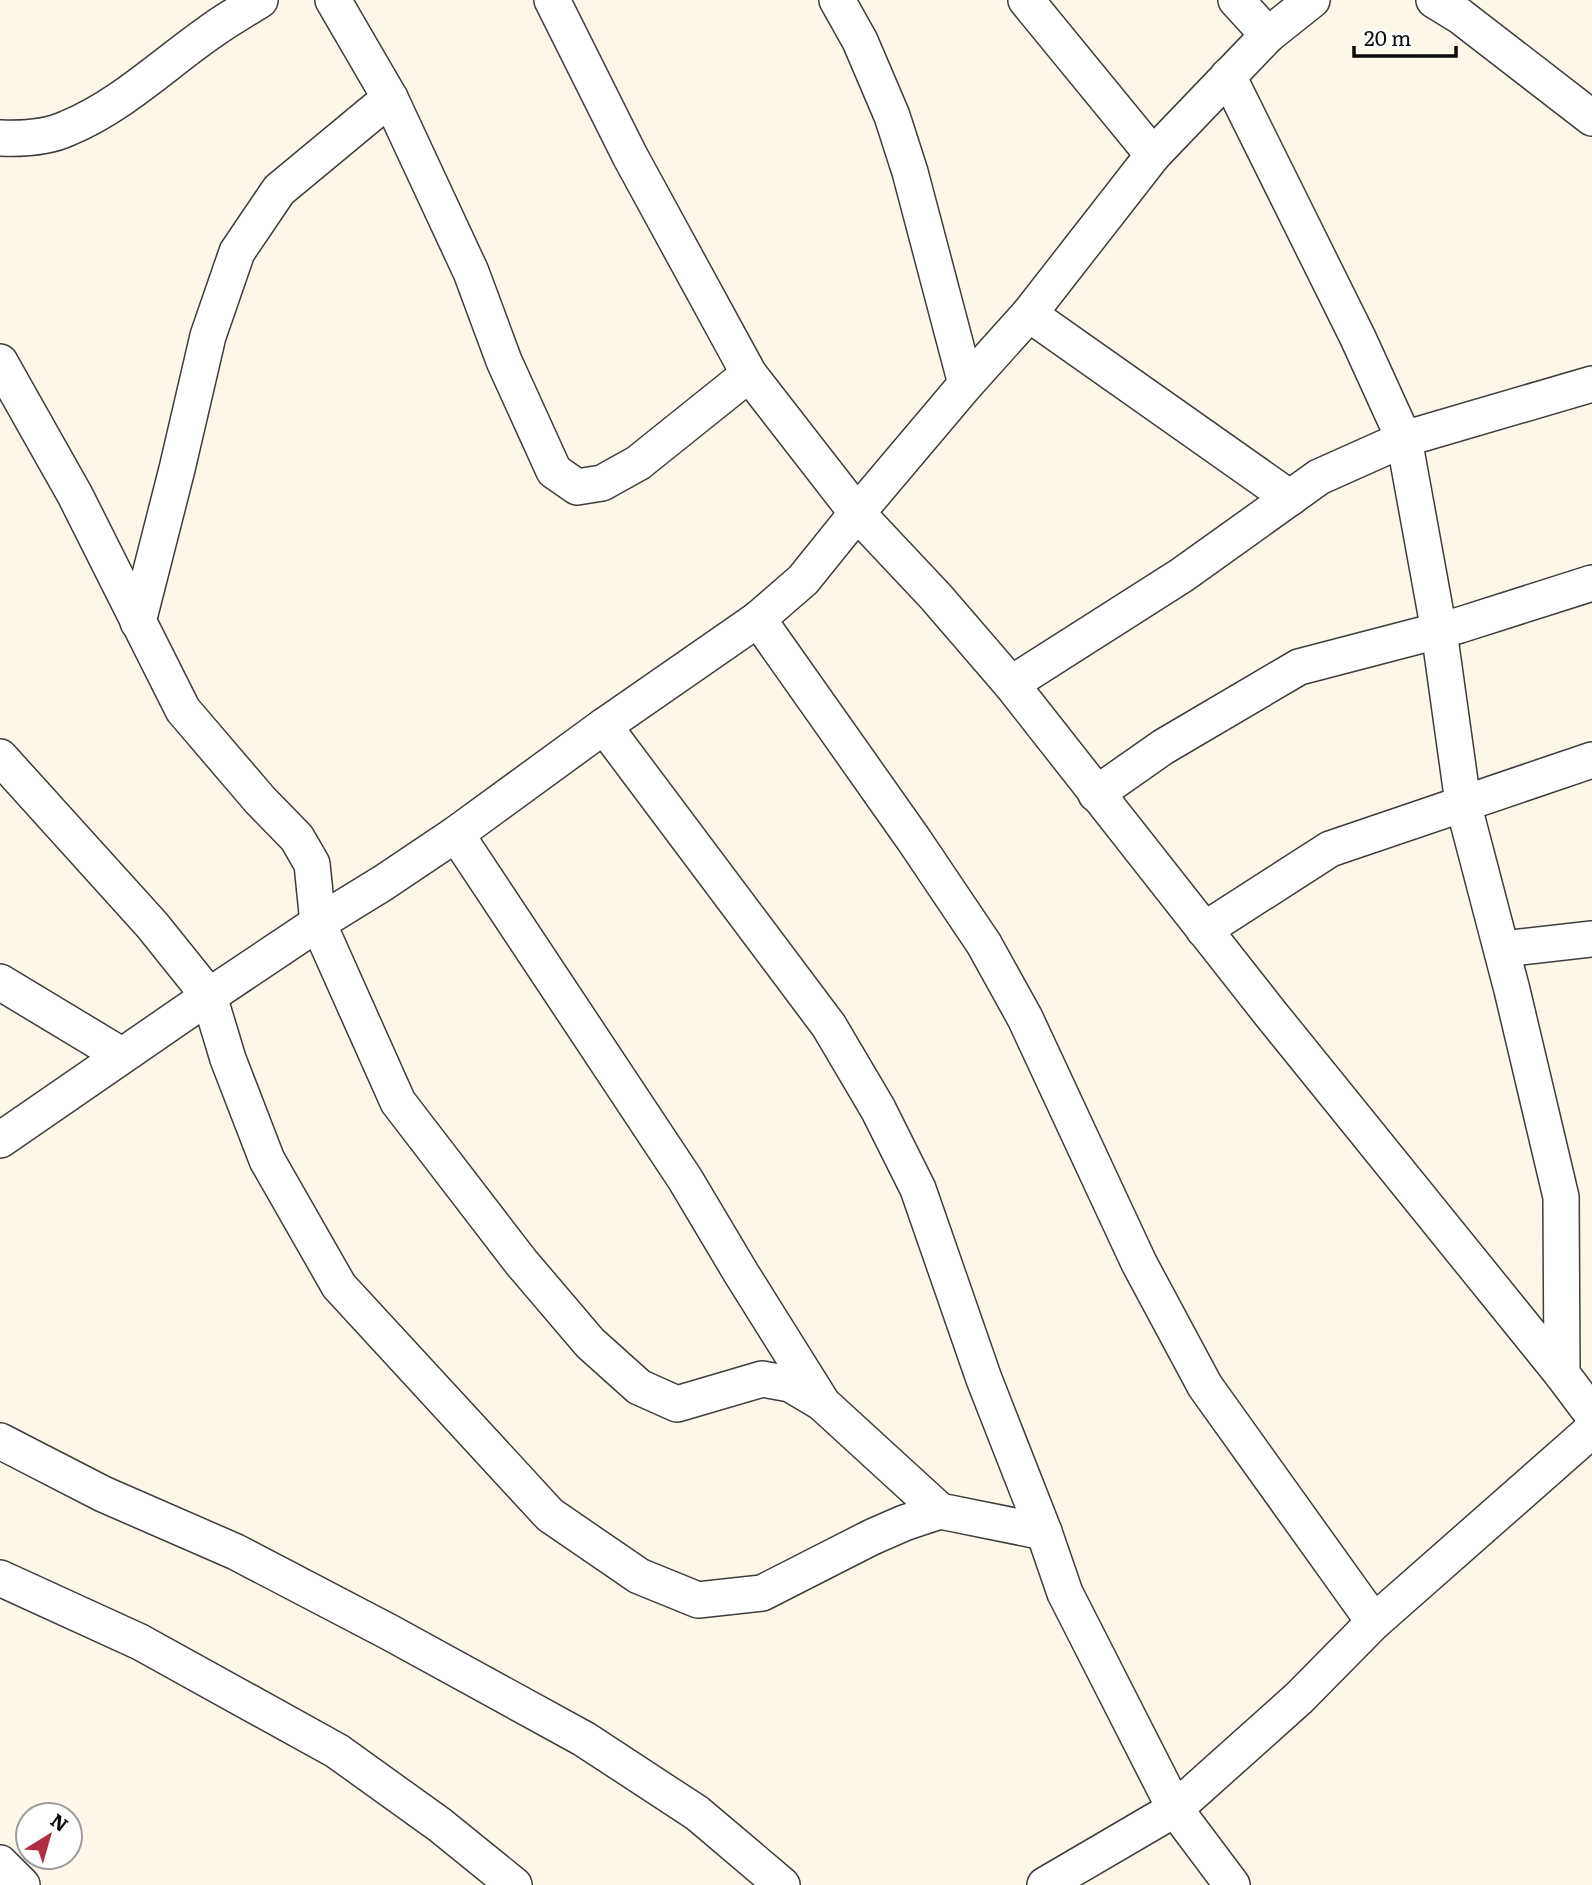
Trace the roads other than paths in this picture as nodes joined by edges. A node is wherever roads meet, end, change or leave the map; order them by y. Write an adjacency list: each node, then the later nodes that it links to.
1 (260, 0): 13 (street)
2 (333, 0): 11 (street)
3 (552, 0): 17 (street)
4 (837, 0): 18 (street)
5 (1026, 0): 14 (street)
6 (1236, 0): 9 (street)
7 (1312, 0): 9 (street)
8 (1434, 0): 12 (street)
9 (1268, 35): 10 (street)
10 (1228, 76): 14 (street); 20 (street)
11 (390, 98): 17 (street); 25 (street)
12 (1592, 118)
13 (0, 138)
14 (1153, 155): 15 (street)
15 (1028, 314): 18 (street); 21 (street)
16 (0, 362): 25 (street)
17 (749, 374): 22 (street)
18 (966, 384): 22 (street)
19 (1592, 384): 20 (street)
20 (1405, 439): 21 (street); 26 (street)
21 (1290, 498): 27 (street)
22 (856, 513): 24 (street); 27 (street)
23 (1592, 583): 26 (street)
24 (758, 619): 28 (street); 50 (street)
25 (138, 622): 34 (street)
26 (1439, 631): 31 (street); 32 (street)
27 (1011, 684): 31 (street)
28 (604, 726): 33 (street); 48 (street)
29 (0, 757): 39 (street)
30 (1592, 760): 32 (street)
31 (1096, 794): 35 (street)
32 (1463, 803): 35 (street); 37 (street)
33 (456, 834): 34 (street); 43 (street)
34 (318, 923): 39 (street); 43 (street)
35 (1204, 930): 42 (street)
36 (1592, 939): 37 (street)
37 (1502, 949): 42 (street)
38 (0, 982): 40 (street)
39 (209, 996): 40 (street); 47 (street)
40 (121, 1055): 41 (street)
41 (0, 1140)
42 (1562, 1374): 44 (street)
43 (822, 1403): 47 (street)
44 (1592, 1414)
45 (1592, 1430): 50 (street)
46 (0, 1441): 55 (street)
47 (940, 1511): 48 (street)
48 (1044, 1532): 51 (street)
49 (0, 1578): 54 (street)
50 (1374, 1622): 51 (street)
51 (1175, 1809): 56 (street); 57 (street)
52 (0, 1863): 53 (street)
53 (22, 1885)
54 (514, 1885)
55 (782, 1885)
56 (1045, 1885)
57 (1232, 1885)

